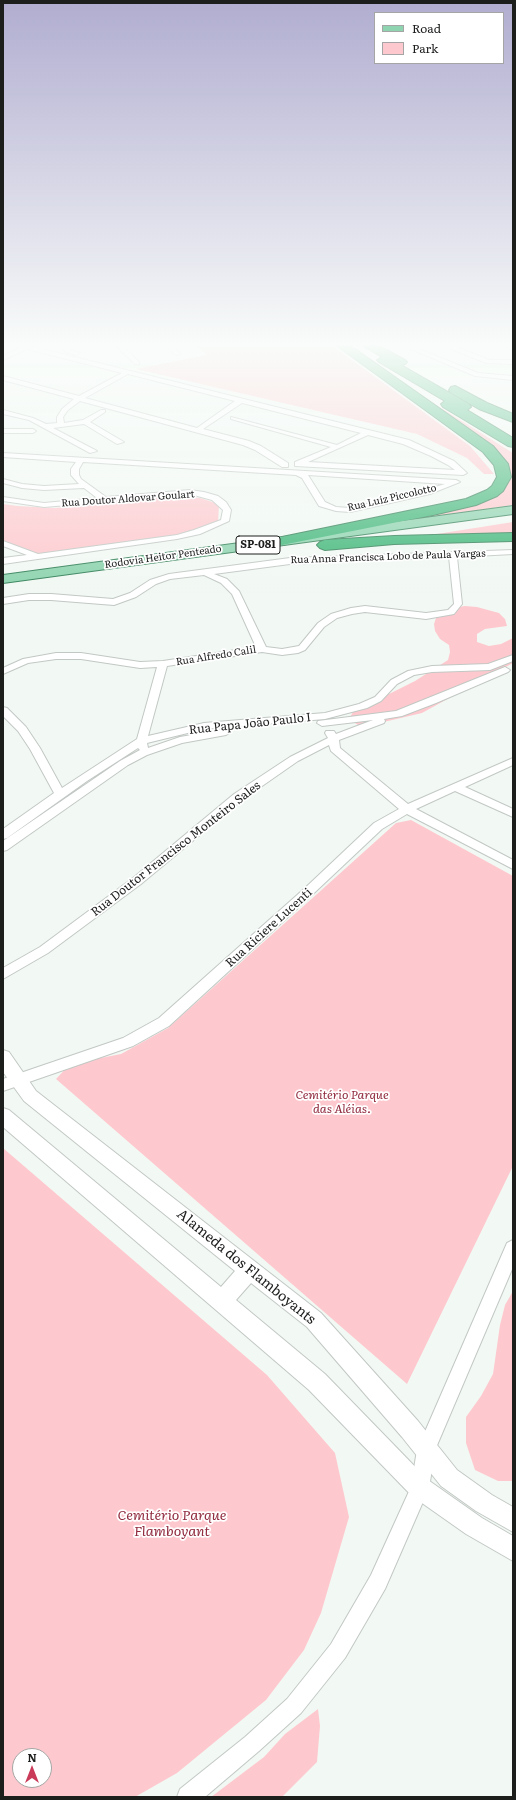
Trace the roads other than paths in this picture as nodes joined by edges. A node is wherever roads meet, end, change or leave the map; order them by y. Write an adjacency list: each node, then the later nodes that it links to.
1 (45, 426): 2 (street); 23 (street)
2 (61, 426)
3 (92, 426): 19 (street)
4 (183, 426): 13 (street, Rua Luíz Piccolotto)
5 (204, 426): 13 (street)
6 (262, 426): 21 (street)
7 (338, 426): 16 (street)
8 (358, 426): 18 (street)
9 (455, 426): 36 (highway)
10 (479, 426): 22 (highway)
11 (484, 426): 20 (highway)
12 (500, 426): 17 (highway)
13 (198, 430): 26 (street, Rua Luíz Piccolotto)
14 (3, 431): 15 (street)
15 (33, 431)
16 (366, 433): 21 (street); 27 (street)
17 (513, 433)
18 (393, 435)
19 (120, 442)
20 (513, 443)
21 (338, 447): 26 (street)
22 (513, 447)
23 (93, 452)
24 (3, 455): 25 (street)
25 (81, 460): 26 (street); 30 (street)
26 (293, 468): 27 (street); 29 (street); 29 (street, Rua Luíz Piccolotto)
27 (463, 473): 29 (street)
28 (3, 481): 30 (street)
29 (456, 482)
30 (87, 486): 32 (street)
31 (3, 499): 32 (street, Rua Doutor Aldovar Goulart)
32 (106, 501): 41 (street, Rua Doutor Aldovar Goulart)
33 (513, 510): 36 (main road, Rodovia Heitor Penteado / SP-081)
34 (513, 519): 38 (main road, Rodovia Heitor Penteado / SP-081)
35 (513, 537): 38 (highway)
36 (282, 541): 44 (main road, Rodovia Heitor Penteado / SP-081)
37 (3, 543): 41 (street)
38 (300, 546): 45 (main road, Rodovia Heitor Penteado / SP-081)
39 (513, 552): 40 (street, Rua Anna Francisca Lobo de Paula Vargas)
40 (454, 554): 43 (street, Rua Anna Francisca Lobo de Paula Vargas); 47 (street, Rua Alfredo Calil)
41 (37, 556): 42 (street, Rua Doutor Aldovar Goulart)
42 (3, 561)
43 (204, 572): 46 (street, Rua Anna Francisca Lobo de Paula Vargas); 47 (street)
44 (3, 579)
45 (3, 584)
46 (3, 601)
47 (262, 649): 49 (street, Rua Alfredo Calil)
48 (513, 658): 54 (street, Rua Papa João Paulo I)
49 (163, 664): 51 (street, Rua Alfredo Calil); 56 (street)
50 (513, 666): 53 (street, Rua Papa João Paulo I)
51 (3, 671)
52 (3, 710): 60 (street)
53 (398, 714): 54 (street, Rua Papa João Paulo I); 55 (street, Rua Doutor Francisco Monteiro Sales)
54 (323, 720): 55 (street); 56 (street, Rua Papa João Paulo I); 57 (street, Rua Papa João Paulo I)
55 (334, 739): 61 (street); 66 (street, Rua Doutor Francisco Monteiro Sales)
56 (142, 741): 57 (street); 60 (street, Rua Papa João Paulo I)
57 (143, 753): 64 (street, Rua Papa João Paulo I)
58 (513, 761): 59 (street, Rua Riciere Lucenti)
59 (455, 788): 61 (street, Rua Riciere Lucenti); 62 (street)
60 (60, 794): 63 (street, Rua Papa João Paulo I)
61 (407, 809): 65 (street); 68 (street, Rua Riciere Lucenti)
62 (513, 813)
63 (3, 835)
64 (3, 847)
65 (513, 865)
66 (3, 974)
67 (3, 1057): 68 (street, Alameda dos Flamboyants)
68 (10, 1082): 71 (street, Alameda dos Flamboyants)
69 (3, 1116): 72 (street)
70 (513, 1248): 73 (street)
71 (250, 1269): 72 (street); 73 (street, Alameda dos Flamboyants)
72 (222, 1301): 74 (street)
73 (426, 1450): 74 (street); 75 (street, Alameda dos Flamboyants)
74 (420, 1488): 76 (street); 77 (street)
75 (513, 1520)
76 (513, 1550)
77 (188, 1797)

